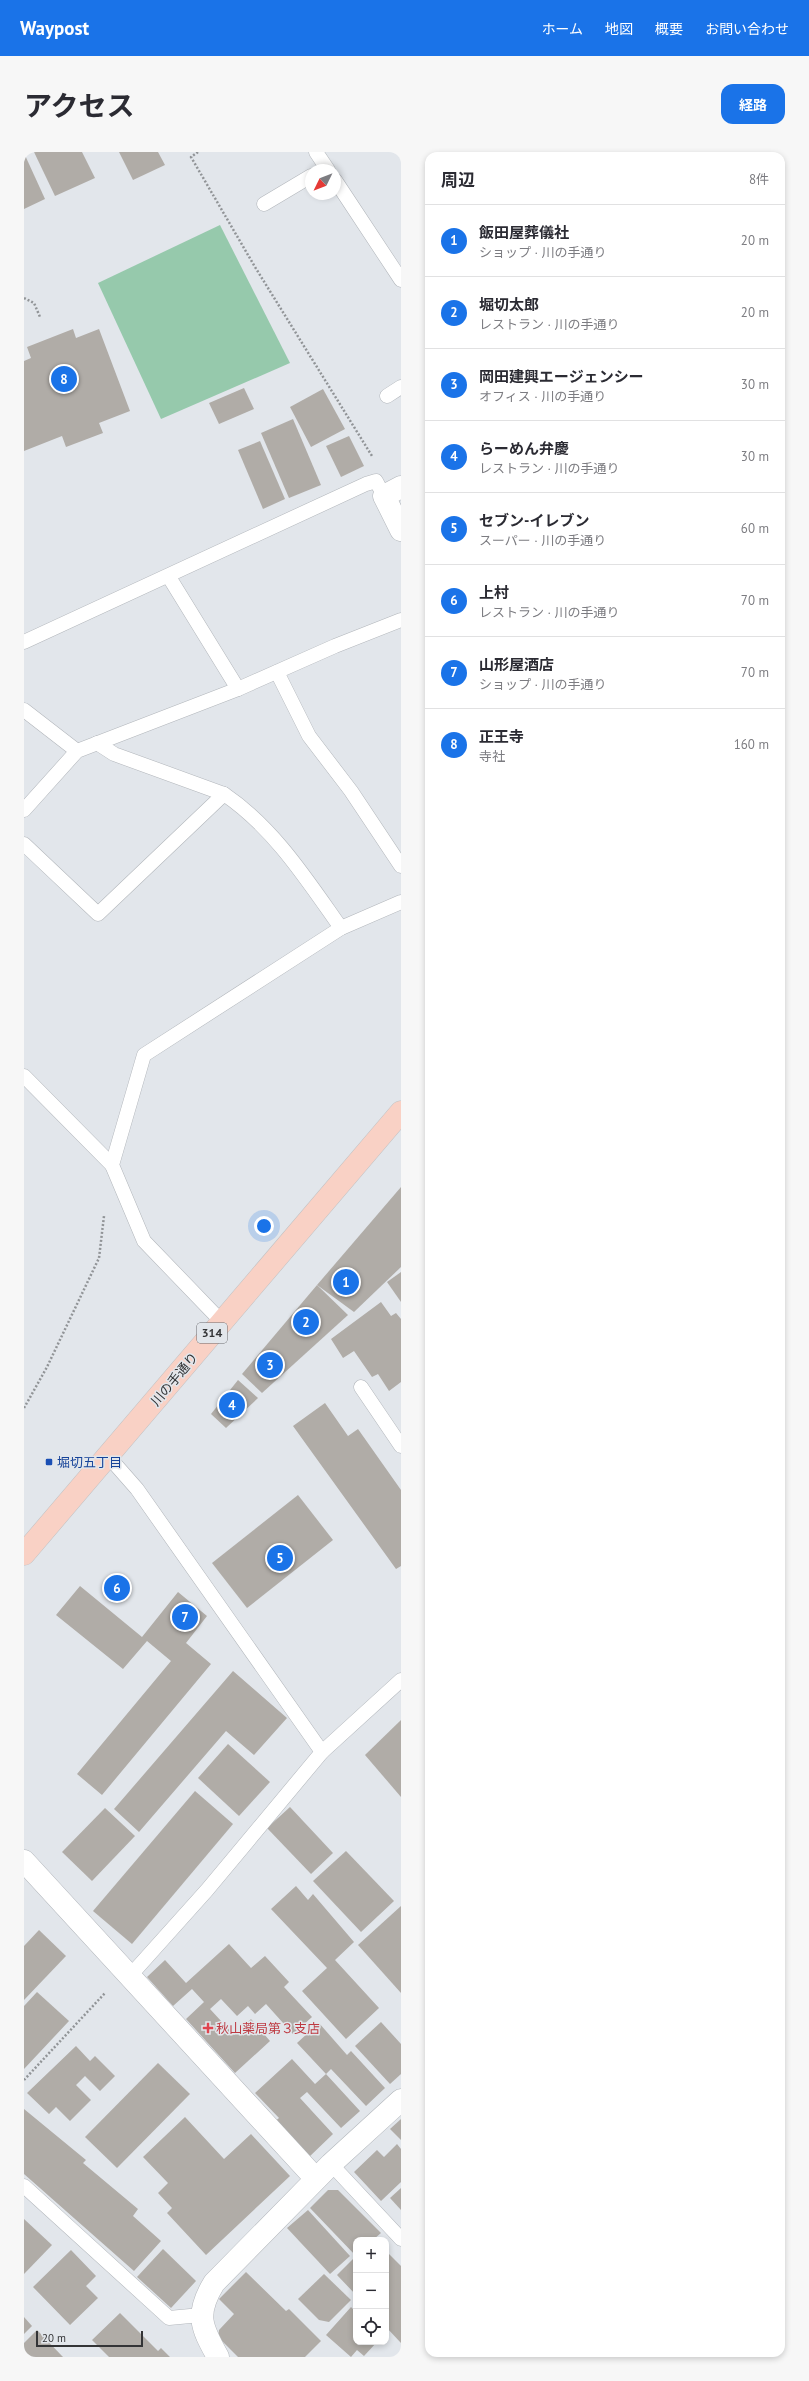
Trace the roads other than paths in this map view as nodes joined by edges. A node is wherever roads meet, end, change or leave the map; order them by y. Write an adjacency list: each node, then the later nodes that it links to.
1 (316, 152): 2 (lane)
2 (322, 164)
3 (305, 180): 5 (lane)
4 (341, 189): 6 (lane)
5 (264, 204)
6 (401, 280)
7 (401, 387): 8 (lane)
8 (387, 396)
9 (387, 488): 10 (street); 11 (lane)
10 (401, 530)
11 (169, 577): 13 (lane); 15 (lane)
12 (401, 620): 14 (lane)
13 (24, 642)
14 (277, 672): 15 (lane); 22 (lane)
15 (238, 689): 17 (lane)
16 (24, 710): 18 (lane)
17 (97, 743): 18 (lane); 19 (lane)
18 (77, 751): 20 (lane)
19 (224, 794): 21 (lane); 24 (lane)
20 (24, 810)
21 (24, 844)
22 (401, 866)
23 (401, 902): 24 (lane)
24 (341, 928): 27 (lane)
25 (24, 1076): 27 (lane)
26 (401, 1112): 28 (main road, 川の手通り / 314)
27 (112, 1165): 28 (lane)
28 (222, 1322): 31 (main road, 川の手通り / 314)
29 (361, 1387): 30 (lane)
30 (401, 1446)
31 (108, 1456): 32 (main road, 川の手通り / 314); 34 (lane)
32 (24, 1554)
33 (401, 1680): 34 (lane)
34 (322, 1752): 36 (lane)
35 (24, 1861): 36 (street)
36 (127, 1975): 39 (street)
37 (401, 2100): 38 (street)
38 (331, 2164): 39 (street); 41 (lane)
39 (316, 2179): 42 (street)
40 (24, 2186): 42 (lane)
41 (401, 2239)
42 (201, 2315): 43 (street)
43 (218, 2357)

